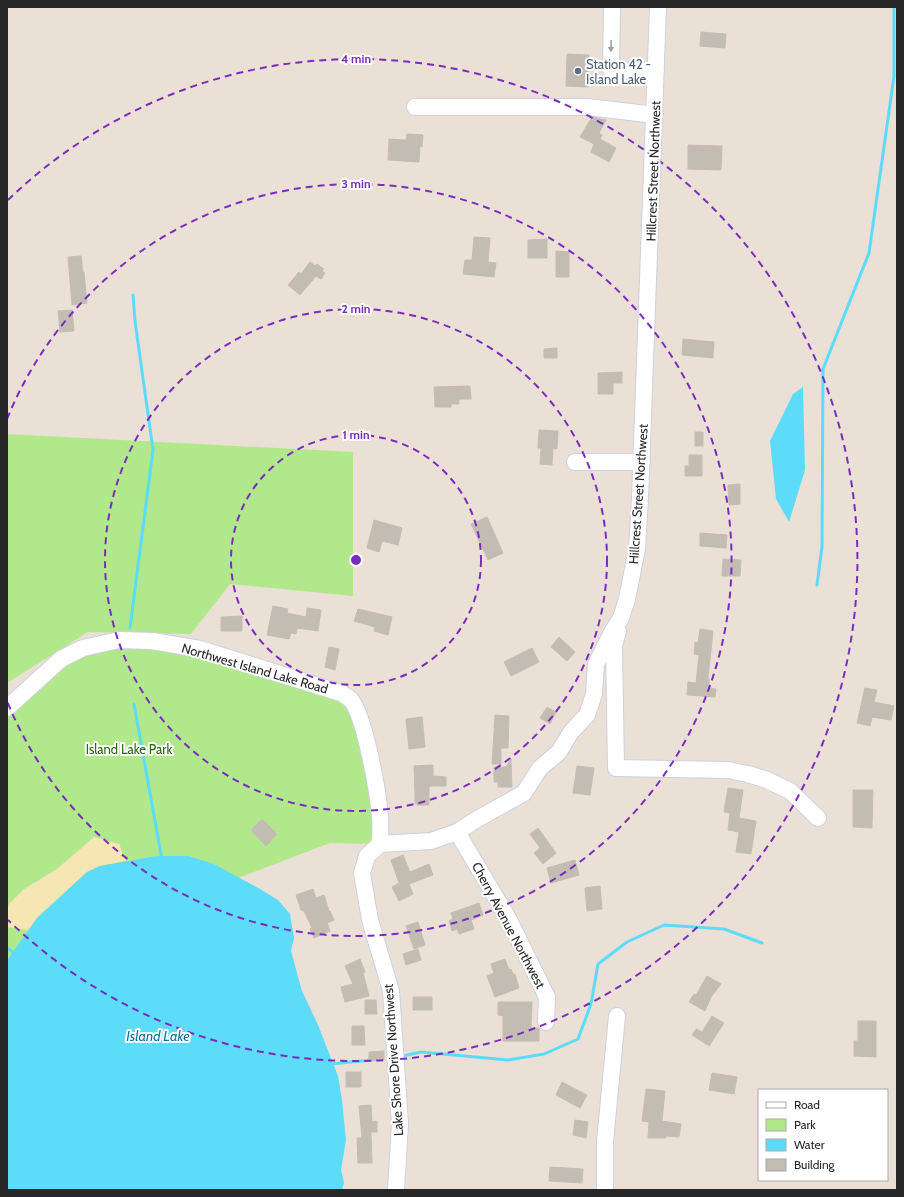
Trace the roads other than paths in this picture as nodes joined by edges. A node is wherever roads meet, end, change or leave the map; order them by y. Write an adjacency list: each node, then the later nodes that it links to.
1 (612, 7): 3 (street, one-way to 3)
2 (658, 7): 3 (street, Hillcrest Street Northwest)
3 (656, 71): 5 (street, Hillcrest Street Northwest)
4 (415, 107): 5 (street)
5 (655, 115): 7 (street, Hillcrest Street Northwest)
6 (575, 462): 7 (street)
7 (642, 462): 8 (street, Hillcrest Street Northwest)
8 (621, 618): 10 (street); 11 (street, Hillcrest Street Northwest)
9 (7, 708): 12 (street, Northwest Island Lake Road)
10 (818, 818)
11 (458, 832): 12 (street, Hillcrest Street Northwest); 14 (street, Cherry Avenue Northwest)
12 (380, 844): 15 (street, Lake Shore Drive Northwest)
13 (617, 1016): 16 (street)
14 (546, 1022)
15 (396, 1190)
16 (605, 1190)

